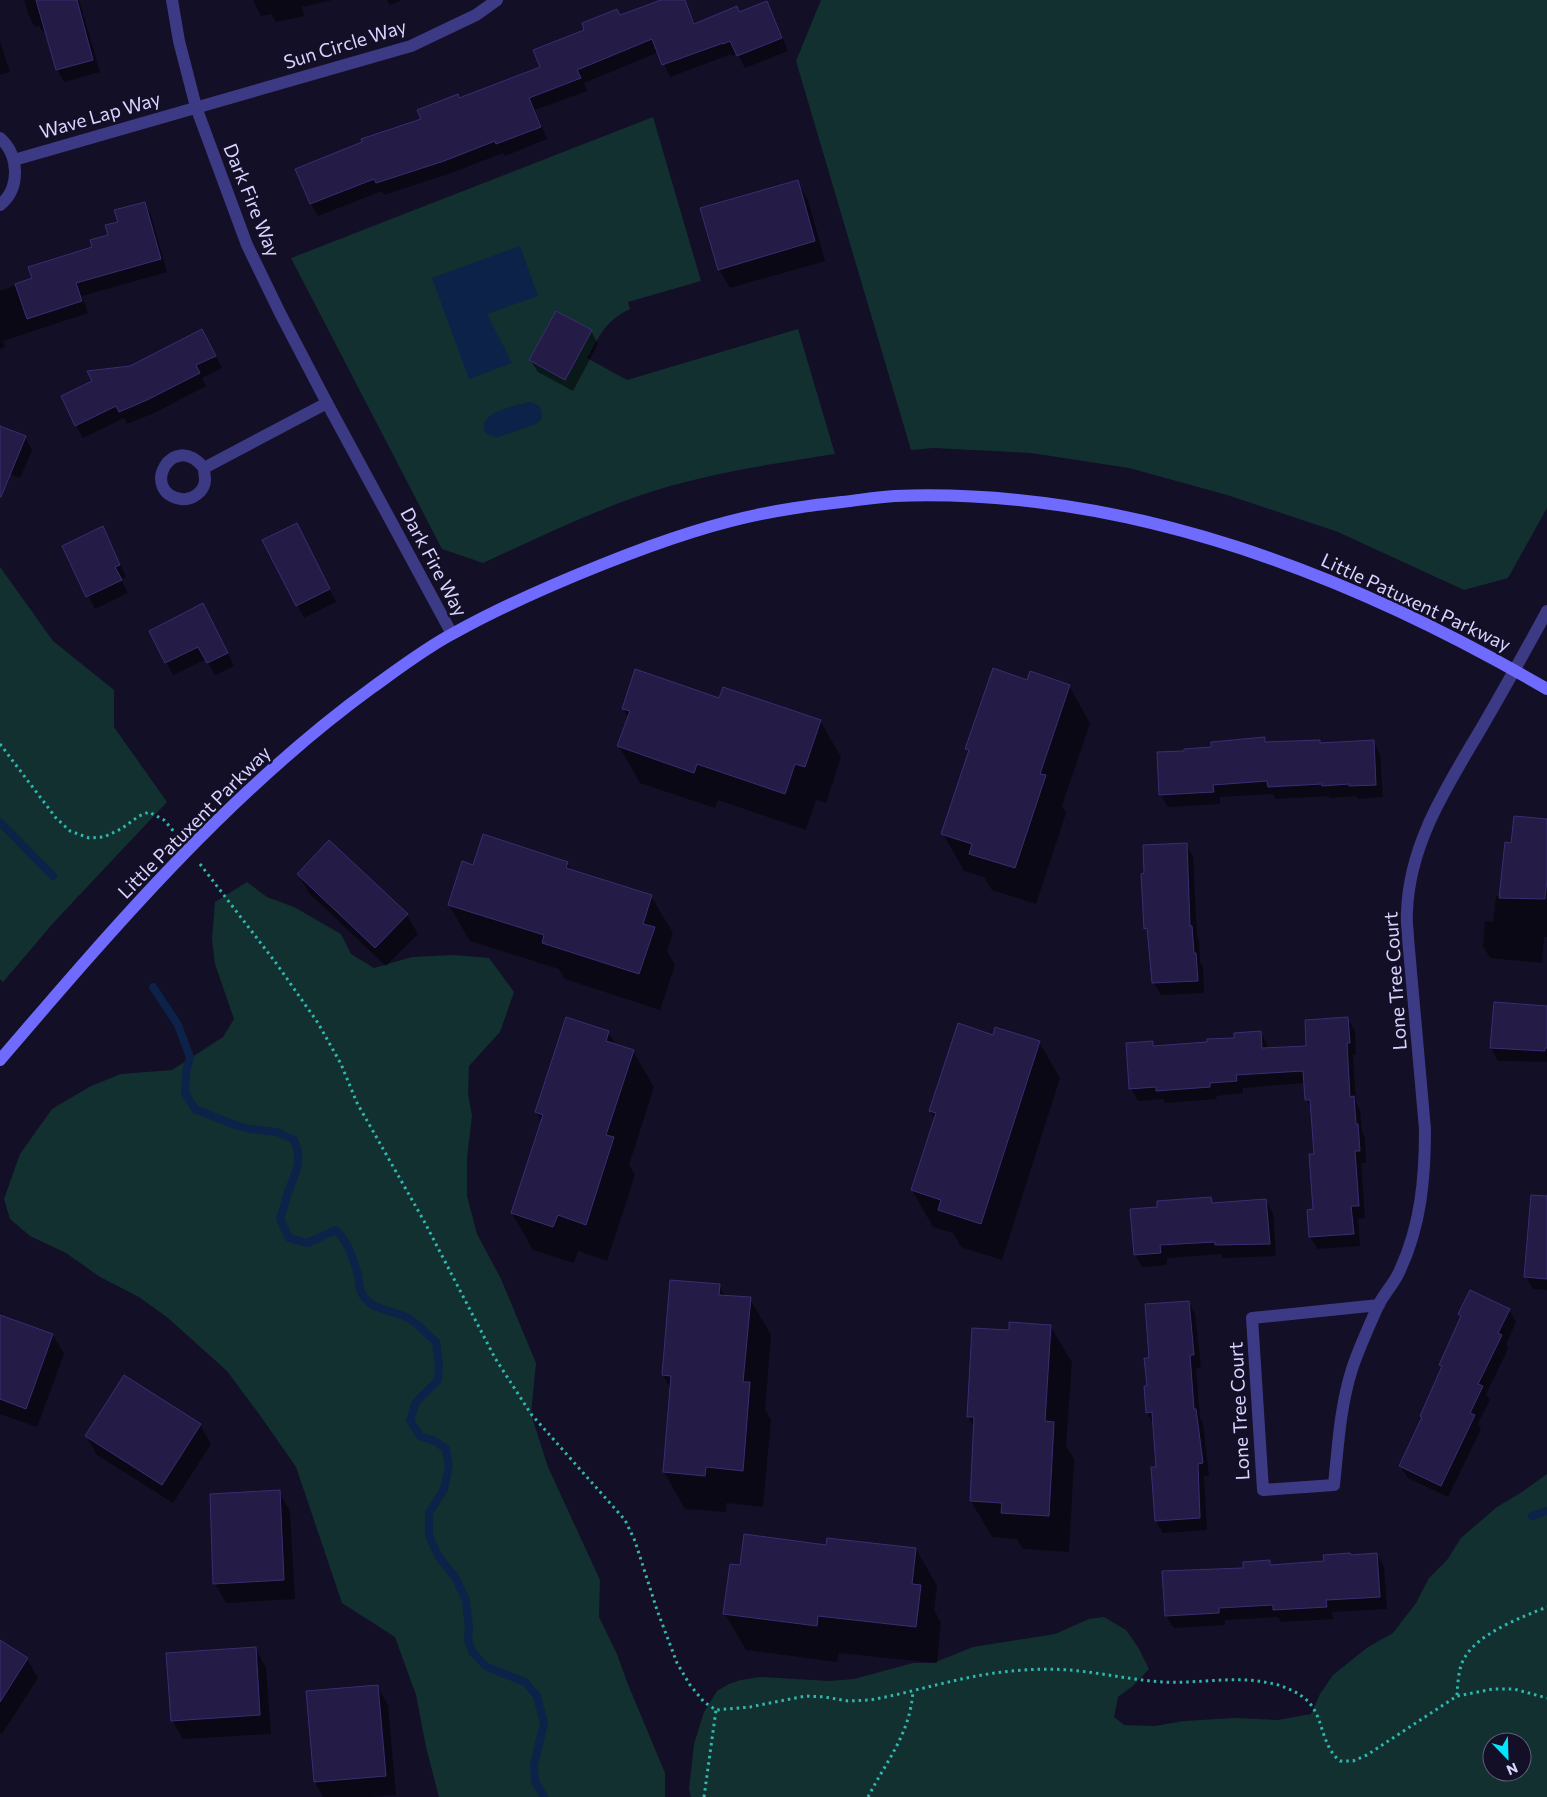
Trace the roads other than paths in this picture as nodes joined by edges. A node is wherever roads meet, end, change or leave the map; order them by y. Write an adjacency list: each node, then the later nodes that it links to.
1 (172, 0): 3 (street, Dark Fire Way)
2 (497, 0): 3 (street, Sun Circle Way)
3 (196, 107): 5 (street, Wave Lap Way); 7 (street, Dark Fire Way)
4 (0, 138): 5 (street)
5 (14, 160): 6 (street)
6 (0, 205)
7 (327, 402): 8 (street); 10 (street, Dark Fire Way)
8 (204, 468)
9 (1547, 611): 11 (street, Lone Tree Court)
10 (452, 634): 11 (street, Little Patuxent Parkway); 13 (street, Little Patuxent Parkway)
11 (1515, 670): 12 (street, Little Patuxent Parkway); 14 (street, Lone Tree Court)
12 (1547, 689)
13 (0, 1060)
14 (1379, 1305): 14 (street, Lone Tree Court)

